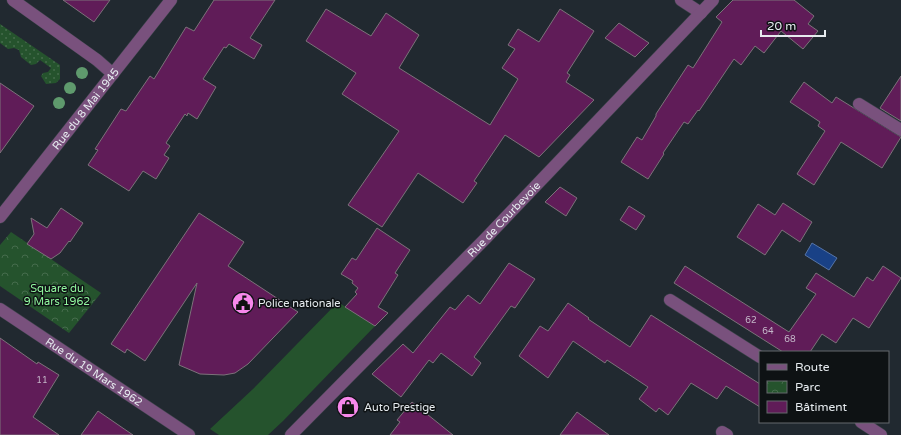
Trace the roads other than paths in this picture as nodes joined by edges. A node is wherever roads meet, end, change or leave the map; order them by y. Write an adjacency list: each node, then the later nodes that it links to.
1 (13, 0): 6 (street)
2 (171, 0): 6 (street, Rue du 8 Mai 1945)
3 (681, 0): 5 (street)
4 (713, 0): 5 (street, Rue de Courbevoie)
5 (701, 13): 15 (street, Rue de Courbevoie)
6 (113, 74): 9 (street, Rue du 8 Mai 1945)
7 (859, 104): 8 (street)
8 (901, 130)
9 (0, 217)
10 (670, 300): 12 (street)
11 (0, 309): 14 (street, Rue du 19 Mars 1962)
12 (759, 357)
13 (863, 423): 16 (street)
14 (189, 435)
15 (291, 435)
16 (881, 435)

